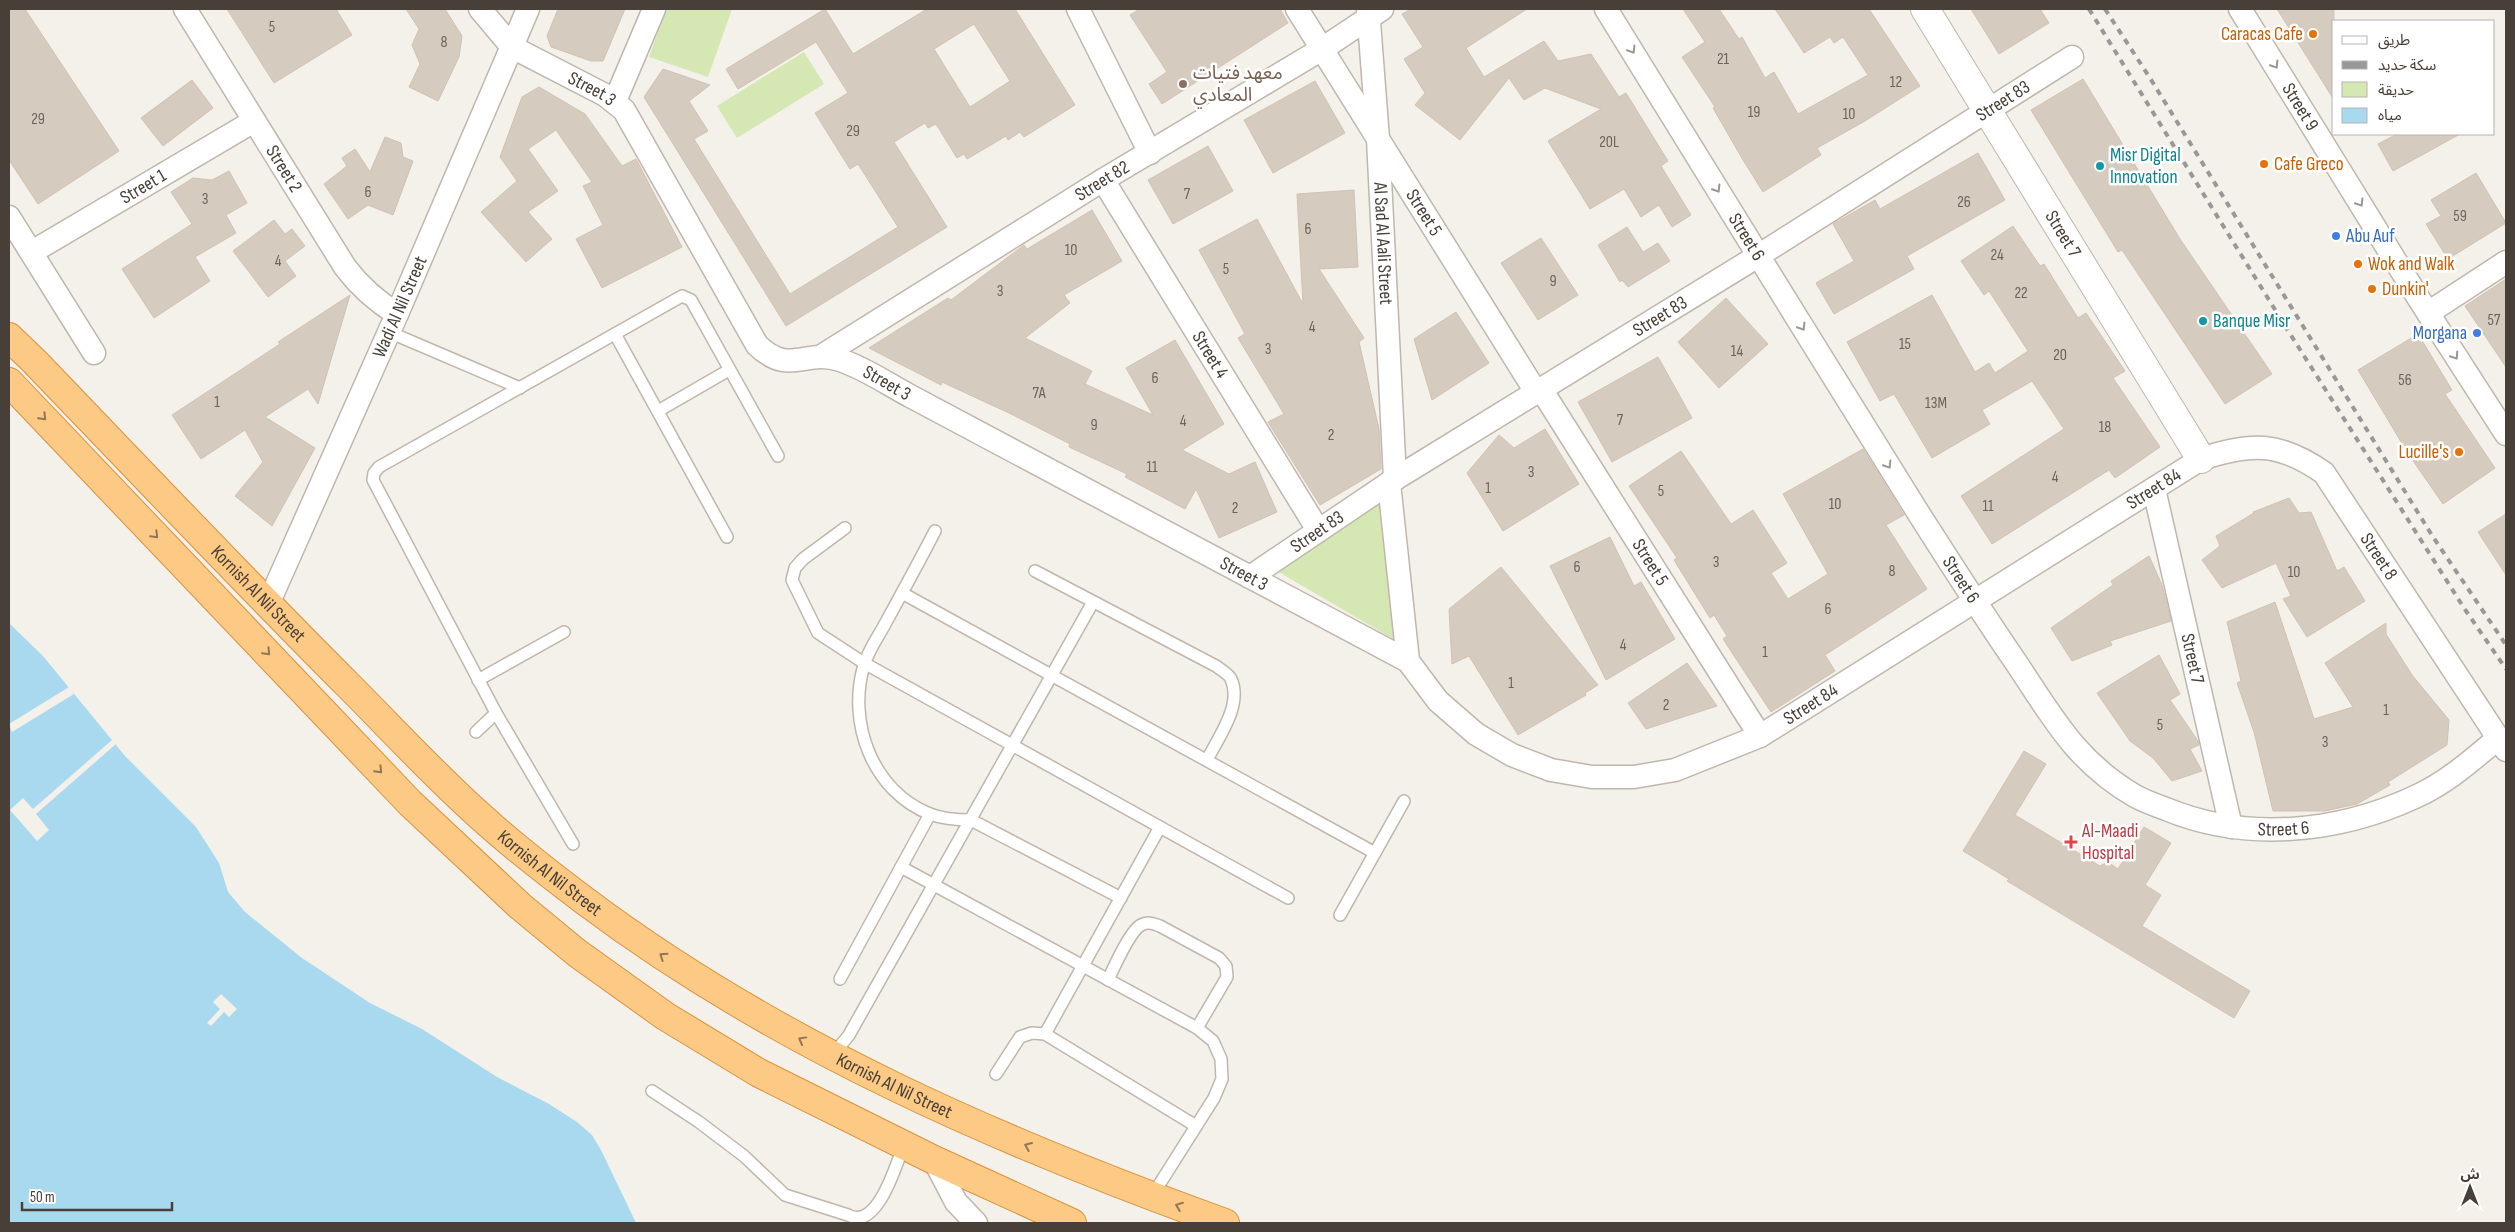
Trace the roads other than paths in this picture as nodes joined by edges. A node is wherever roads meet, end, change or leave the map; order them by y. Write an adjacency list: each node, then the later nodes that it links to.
1 (185, 9): 16 (street, Street 2)
2 (480, 9): 11 (street, Street 3)
3 (528, 9): 11 (street, Wadi Al Nil Street)
4 (654, 9): 14 (street)
5 (1078, 9): 18 (street)
6 (1297, 9): 12 (street, Street 5)
7 (1606, 9): 22 (street, Street 6, one-way to 22)
8 (1925, 9): 15 (street, Street 7)
9 (2240, 9): 24 (street, Street 9, one-way to 24)
10 (1373, 12): 12 (street, Street 82); 17 (street, Al Sad Al Aali Street)
11 (512, 47): 14 (street, Street 3); 25 (street, Wadi Al Nil Street)
12 (1322, 49): 17 (street, Street 5); 18 (street, Street 82)
13 (2072, 57): 15 (street, Street 83)
14 (615, 102): 29 (street, Street 3)
15 (1988, 109): 22 (street, Street 83); 37 (street, Street 7)
16 (254, 121): 21 (street, Street 1); 25 (street, Street 2)
17 (1378, 139): 33 (street, Street 5); 38 (street, Al Sad Al Aali Street)
18 (1150, 153): 19 (street, Street 82)
19 (1104, 180): 29 (street, Street 82); 41 (street, Street 4)
20 (9, 217): 21 (street)
21 (32, 252): 28 (street)
22 (1758, 256): 33 (street, Street 83); 48 (street, Street 6, one-way to 48)
23 (2506, 262): 24 (street)
24 (2428, 313): 35 (street, Street 9, one-way to 35)
25 (393, 323): 32 (lane); 49 (street, Wadi Al Nil Street)
26 (615, 334): 30 (lane); 32 (lane); 34 (lane)
27 (9, 337): 49 (highway, Kornish Al Nil Street)
28 (94, 353)
29 (822, 355): 45 (street, Street 3)
30 (730, 370): 34 (lane); 36 (lane)
31 (9, 382): 82 (highway, Kornish Al Nil Street, one-way to 82)
32 (520, 388): 54 (lane)
33 (1538, 390): 38 (street, Street 83); 57 (street, Street 5)
34 (658, 412): 43 (lane)
35 (2506, 434)
36 (778, 456)
37 (2201, 459): 39 (street, Street 84); 58 (street, Street 8)
38 (1392, 481): 41 (street, Street 83); 51 (street, Al Sad Al Aali Street)
39 (2154, 489): 48 (street, Street 84); 65 (street, Street 7)
40 (845, 528): 52 (lane)
41 (1318, 530): 45 (street, Street 83)
42 (935, 531): 46 (lane)
43 (726, 537)
44 (1035, 571): 47 (lane)
45 (1250, 577): 51 (street, Street 3)
46 (902, 593): 52 (lane); 53 (lane)
47 (1093, 602): 53 (lane); 60 (lane)
48 (1974, 602): 57 (street, Street 84); 65 (street, Street 6)
49 (268, 604): 78 (highway, Kornish Al Nil Street, one-way to 49)
50 (564, 632): 54 (lane)
51 (1408, 661): 57 (street, Street 84)
52 (864, 663): 59 (lane); 62 (lane)
53 (1052, 676): 59 (lane); 60 (lane)
54 (478, 680): 55 (lane)
55 (496, 714): 56 (lane); 66 (lane)
56 (476, 732)
57 (1760, 736)
58 (2502, 745): 65 (street, Street 6)
59 (1013, 746): 63 (lane); 64 (lane)
60 (1207, 760): 67 (lane)
61 (1404, 801): 67 (lane)
62 (930, 814): 63 (lane); 68 (lane)
63 (971, 820): 69 (lane); 70 (lane)
64 (1160, 827): 70 (lane); 71 (lane)
65 (2231, 827)
66 (573, 844)
67 (1375, 853): 72 (lane)
68 (900, 867): 69 (lane); 74 (lane)
69 (934, 886): 73 (lane); 78 (lane)
70 (1121, 898): 73 (lane)
71 (1288, 898)
72 (1340, 915)
73 (1083, 966): 75 (lane); 77 (lane)
74 (840, 979)
75 (1108, 980): 76 (lane); 76 (lane)
76 (1197, 1028): 81 (lane)
77 (1045, 1034): 79 (lane); 81 (lane)
78 (833, 1056): 84 (highway, Kornish Al Nil Street, one-way to 78)
79 (996, 1074)
80 (652, 1091): 82 (lane)
81 (1196, 1126): 84 (lane)
82 (904, 1144): 83 (highway, Kornish Al Nil Street)
83 (934, 1160): 85 (street); 86 (highway, Kornish Al Nil Street)
84 (1152, 1196): 87 (highway, Kornish Al Nil Street, one-way to 84)
85 (976, 1223)
86 (1072, 1223)
87 (1225, 1223)

